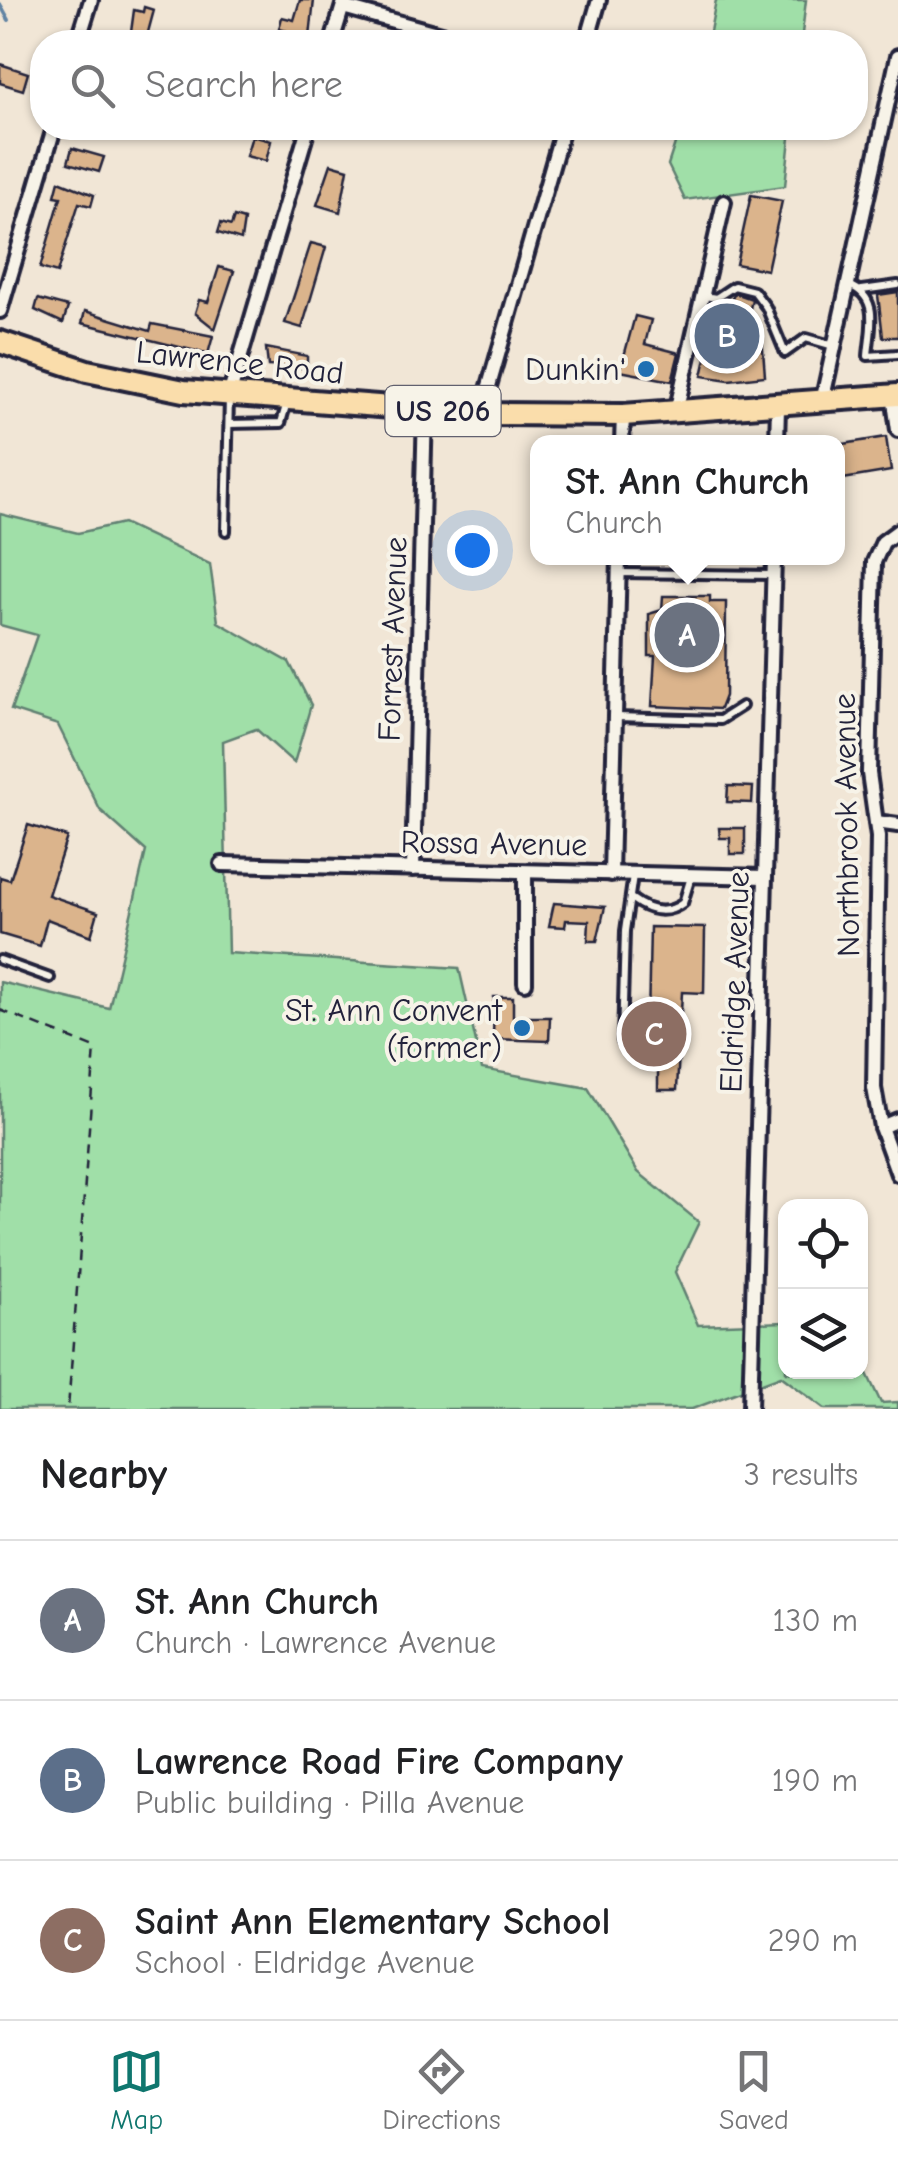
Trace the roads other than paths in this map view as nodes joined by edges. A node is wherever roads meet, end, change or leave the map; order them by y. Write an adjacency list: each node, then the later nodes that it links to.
1 (91, 0): 4 (street)
2 (599, 0): 7 (street)
3 (344, 3): 5 (street); 6 (street)
4 (82, 30)
5 (336, 30)
6 (431, 30)
7 (590, 30)
8 (898, 56): 14 (street)
9 (50, 140): 16 (street)
10 (304, 140): 21 (street)
11 (560, 140): 27 (street)
12 (724, 202): 15 (street)
13 (898, 285): 14 (lane)
14 (855, 287): 18 (street); 19 (lane)
15 (702, 296): 18 (lane); 26 (street)
16 (0, 311)
17 (0, 342): 21 (main road, Lawrence Road / US 206)
18 (834, 346): 23 (street)
19 (898, 354)
20 (896, 395): 23 (main road, Lawrence Road / US 206); 30 (street)
21 (229, 396): 22 (main road, Lawrence Road / US 206); 29 (lane)
22 (287, 400): 25 (main road, Lawrence Road / US 206); 29 (lane)
23 (822, 402): 24 (main road, Lawrence Road / US 206)
24 (778, 407): 26 (main road, Lawrence Road / US 206); 32 (street)
25 (426, 410): 27 (main road, Lawrence Road / US 206); 44 (street, Forrest Avenue)
26 (676, 412): 28 (main road, Lawrence Road / US 206)
27 (481, 414): 28 (main road, Lawrence Road / US 206)
28 (623, 415): 31 (street)
29 (229, 424): 34 (lane)
30 (898, 430)
31 (622, 435)
32 (777, 435)
33 (898, 531): 41 (street, Northbrook Avenue)
34 (226, 532)
35 (619, 565): 37 (street)
36 (774, 565): 38 (street, Eldridge Avenue)
37 (619, 573): 38 (lane); 40 (street)
38 (773, 574): 49 (street, Eldridge Avenue)
39 (742, 706): 40 (lane)
40 (615, 716): 46 (street)
41 (876, 822): 42 (street); 56 (street, Northbrook Avenue)
42 (898, 825)
43 (222, 864): 44 (street, Rossa Avenue)
44 (413, 869): 45 (street, Rossa Avenue)
45 (525, 872): 46 (street, Rossa Avenue); 53 (street)
46 (611, 874): 47 (street, Rossa Avenue)
47 (633, 874): 48 (street, Rossa Avenue); 50 (lane)
48 (692, 876): 49 (street, Rossa Avenue); 50 (lane)
49 (765, 878): 58 (street, Eldridge Avenue)
50 (632, 900): 54 (lane)
51 (0, 960): 52 (lane)
52 (50, 978)
53 (525, 982)
54 (622, 1042)
55 (898, 1120): 56 (street)
56 (881, 1127): 57 (street, Northbrook Avenue)
57 (898, 1174)
58 (750, 1409)

